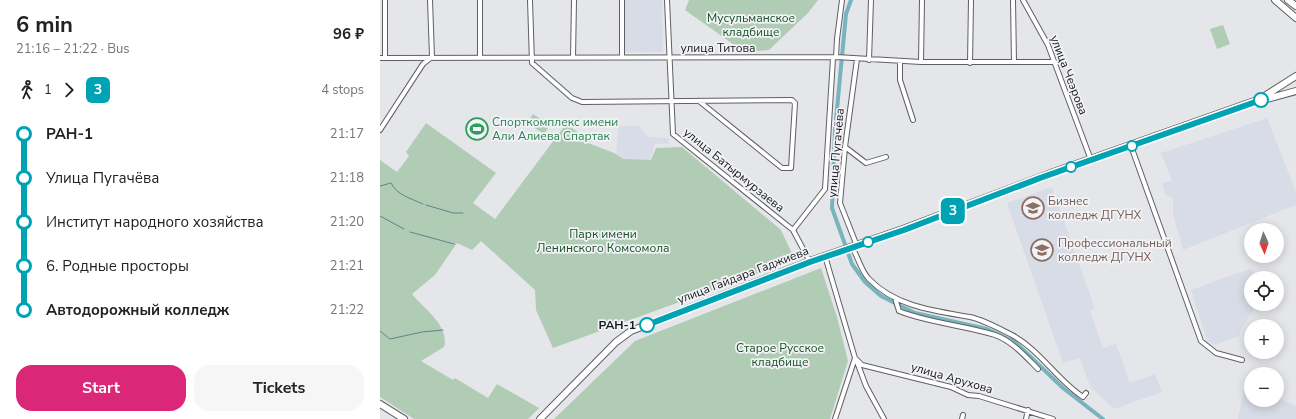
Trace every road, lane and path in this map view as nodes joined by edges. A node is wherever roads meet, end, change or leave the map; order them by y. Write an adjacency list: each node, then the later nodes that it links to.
1 (385, 0): 21 (street)
2 (430, 0): 18 (street)
3 (480, 0): 22 (street)
4 (530, 0): 23 (street)
5 (574, 0): 24 (street)
6 (622, 0): 19 (street)
7 (668, 0): 25 (street, улица Батырмурзаева)
8 (842, 0): 20 (street)
9 (871, 0): 27 (street)
10 (922, 0): 29 (street)
11 (971, 0): 32 (street)
12 (1013, 0): 30 (street)
13 (1023, 0): 31 (street, улица Чеэрова)
14 (1275, 0): 17 (main road)
15 (1288, 0): 16 (main road)
16 (1296, 6)
17 (1296, 18)
18 (432, 57): 21 (street, улица Титова); 22 (street, улица Титова); 38 (street)
19 (622, 57): 24 (street, улица Титова); 25 (street, улица Титова)
20 (834, 57): 25 (street, улица Титова); 26 (street, улица Титова); 43 (street)
21 (382, 58)
22 (480, 58): 23 (street, улица Титова)
23 (531, 58): 24 (street, улица Титова); 35 (street)
24 (573, 58)
25 (669, 58): 35 (street, улица Батырмурзаева)
26 (857, 59): 27 (street, улица Титова); 39 (street, улица Пугачёва)
27 (869, 60): 28 (street, улица Титова)
28 (900, 62): 29 (street, улица Титова); 37 (street)
29 (921, 62): 32 (street, улица Титова)
30 (1014, 62): 31 (street, улица Титова); 32 (street, улица Титова)
31 (1055, 62): 42 (street, улица Чеэрова)
32 (970, 63)
33 (1296, 76): 40 (main road, улица Гайдара Гаджиева)
34 (1296, 91): 40 (main road, улица Гайдара Гаджиева)
35 (672, 101): 36 (street); 43 (street, улица Батырмурзаева)
36 (699, 101): 36 (street)
37 (914, 120)
38 (380, 130)
39 (845, 146): 41 (street); 44 (street, улица Пугачёва)
40 (1131, 146): 42 (main road, улица Гайдара Гаджиева); 49 (street)
41 (886, 157)
42 (1091, 159): 44 (main road, улица Гайдара Гаджиева)
43 (793, 230): 46 (street, улица Батырмурзаева)
44 (855, 246): 45 (main road, улица Гайдара Гаджиева); 47 (street, улица Пугачёва)
45 (825, 257): 46 (main road, улица Гайдара Гаджиева); 48 (street)
46 (810, 262): 55 (main road, улица Гайдара Гаджиева)
47 (895, 298): 50 (street); 51 (street)
48 (855, 358): 53 (street, улица Арухова); 56 (street); 57 (street)
49 (1242, 360)
50 (1038, 369)
51 (1086, 393)
52 (380, 404): 54 (main road)
53 (1028, 410): 58 (street); 59 (street, улица Арухова)
54 (404, 419)
55 (540, 419)
56 (835, 419)
57 (884, 419)
58 (1026, 419)
59 (1054, 419)

